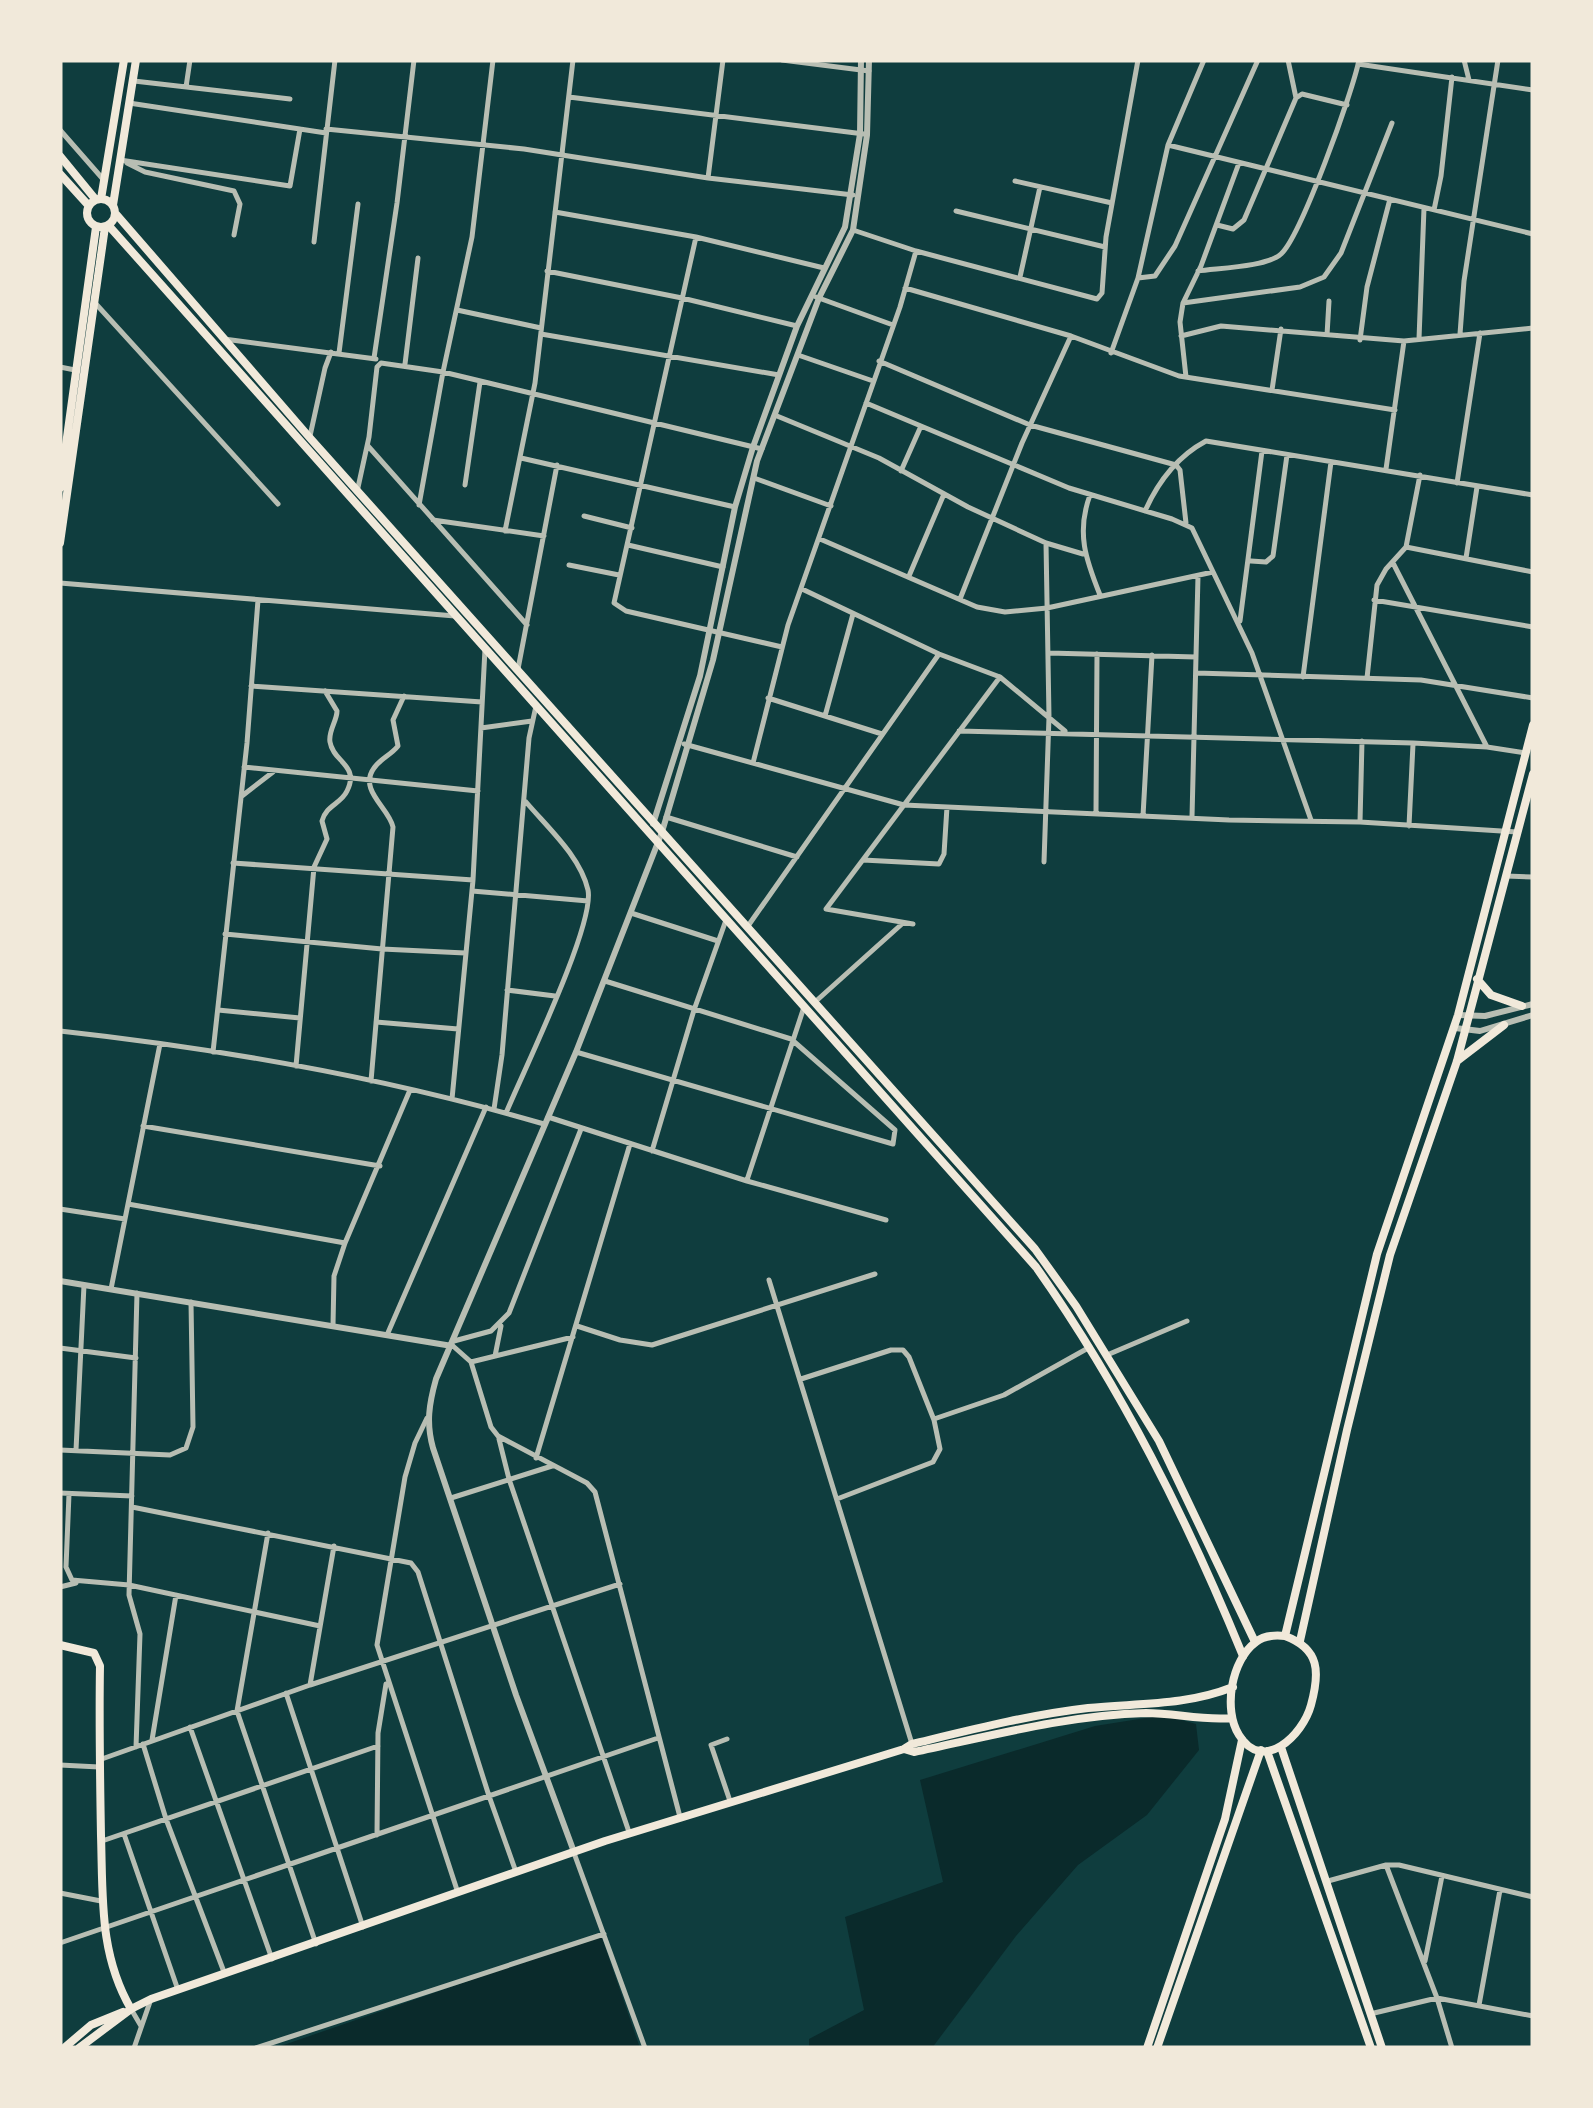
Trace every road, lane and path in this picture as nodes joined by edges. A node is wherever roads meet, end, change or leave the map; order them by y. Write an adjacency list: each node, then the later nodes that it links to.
1 (124, 60): 47 (main road)
2 (136, 60): 21 (main road)
3 (190, 60): 23 (street)
4 (335, 60): 34 (street)
5 (414, 60): 36 (street)
6 (493, 60): 37 (street)
7 (572, 60): 25 (street)
8 (724, 60): 30 (street)
9 (782, 60): 18 (street)
10 (865, 60): 18 (street)
11 (1138, 60): 55 (street)
12 (1204, 60): 38 (street)
13 (1258, 60): 41 (street)
14 (1288, 60): 26 (street)
15 (1464, 60): 20 (street)
16 (1498, 60): 22 (street)
17 (1358, 62): 19 (street); 29 (street)
18 (865, 71): 35 (street)
19 (1452, 77): 20 (street); 60 (street)
20 (1469, 80): 22 (street)
21 (132, 81): 23 (street); 28 (main road)
22 (1495, 84): 24 (street); 62 (street)
23 (186, 87): 27 (street)
24 (1533, 90)
25 (569, 97): 30 (street); 40 (street)
26 (1296, 98): 29 (street); 44 (street)
27 (290, 99)
28 (128, 104): 33 (street); 42 (main road)
29 (1347, 105): 48 (street)
30 (716, 115): 35 (street); 46 (street)
31 (1392, 123): 51 (street)
32 (60, 130): 47 (street)
33 (300, 130): 34 (street); 42 (street)
34 (326, 131): 36 (street); 70 (street)
35 (863, 134): 52 (street); 66 (street)
36 (404, 138): 37 (street); 103 (street)
37 (484, 144): 40 (street); 85 (street)
38 (1168, 146): 41 (street); 78 (street)
39 (60, 156): 54 (main road)
40 (562, 156): 46 (street); 61 (street)
41 (1217, 158): 43 (street); 78 (street)
42 (120, 160): 58 (main road); 68 (street)
43 (1239, 163): 44 (street); 63 (street)
44 (1265, 169): 48 (street); 63 (street)
45 (60, 174): 54 (main road)
46 (708, 178): 52 (street)
47 (104, 180): 54 (main road)
48 (1317, 181): 51 (street); 76 (street)
49 (1014, 182): 50 (street)
50 (1040, 187): 55 (street); 65 (street)
51 (1366, 192): 53 (street); 84 (street)
52 (852, 195): 74 (street)
53 (1390, 198): 57 (street); 97 (street)
54 (96, 202): 58 (main road); 64 (main road)
55 (1112, 203): 71 (street)
56 (358, 204): 100 (street)
57 (1424, 208): 60 (street); 98 (street)
58 (114, 210): 64 (main road); 96 (main road)
59 (956, 210): 65 (street)
60 (1434, 210): 62 (street)
61 (555, 212): 69 (street); 75 (street)
62 (1474, 220): 67 (street); 92 (street)
63 (1216, 224): 76 (street)
64 (103, 227): 83 (main road); 109 (main road); 186 (main road)
65 (1032, 228): 71 (street); 77 (street)
66 (854, 230): 72 (street); 80 (street)
67 (1533, 234)
68 (234, 235)
69 (696, 238): 74 (street); 81 (street)
70 (314, 242)
71 (1106, 247): 77 (street)
72 (916, 250): 77 (street); 79 (street)
73 (418, 258): 107 (street)
74 (824, 268): 80 (street)
75 (547, 271): 81 (street); 90 (street)
76 (1198, 271): 84 (street)
77 (1020, 278)
78 (1138, 278): 101 (street)
79 (906, 288): 86 (street); 94 (street)
80 (815, 296): 86 (street); 87 (street); 102 (street)
81 (682, 298): 87 (street); 104 (street)
82 (1330, 301): 93 (street)
83 (94, 302): 109 (main road); 149 (street)
84 (1183, 303): 95 (street)
85 (457, 310): 90 (street); 110 (street)
86 (893, 325): 105 (street)
87 (798, 326): 111 (street)
88 (1533, 328): 91 (street)
89 (1282, 329): 93 (street); 95 (street); 115 (street)
90 (540, 331): 104 (street); 116 (street)
91 (1480, 333): 92 (street); 140 (street)
92 (1460, 334): 98 (street)
93 (1327, 335): 97 (street)
94 (1071, 336): 101 (street); 121 (street)
95 (1181, 336): 112 (street)
96 (221, 338): 100 (street); 123 (main road)
97 (1360, 340): 99 (street)
98 (1418, 340): 99 (street)
99 (1404, 341): 118 (street)
100 (335, 352): 103 (street); 123 (street)
101 (1111, 352): 112 (street)
102 (798, 355): 113 (street); 119 (street)
103 (374, 358): 106 (street)
104 (668, 358): 111 (street); 120 (street)
105 (879, 361): 113 (street); 121 (street)
106 (381, 362): 107 (street); 125 (street)
107 (405, 364): 110 (street)
108 (60, 368): 109 (street)
109 (79, 370): 124 (main road); 158 (main road)
110 (442, 372): 114 (street); 150 (street)
111 (779, 375): 126 (street)
112 (1186, 377): 115 (street)
113 (873, 381): 117 (street)
114 (480, 382): 116 (street); 142 (street)
115 (1272, 390): 118 (street)
116 (534, 395): 120 (street); 131 (street)
117 (866, 403): 122 (street); 127 (street)
118 (1395, 410): 136 (street)
119 (777, 416): 127 (street); 128 (street)
120 (655, 422): 126 (street); 141 (street)
121 (1030, 424): 133 (street); 134 (street)
122 (921, 426): 134 (street); 137 (street)
123 (310, 438): 145 (main road)
124 (63, 446): 144 (main road)
125 (368, 446): 145 (street); 150 (street)
126 (753, 447): 128 (street); 139 (street)
127 (851, 447): 137 (street); 151 (street)
128 (762, 449): 139 (street)
129 (1262, 451): 130 (street); 133 (street); 169 (street)
130 (1287, 455): 132 (street); 169 (street)
131 (521, 458): 135 (street); 160 (street)
132 (1330, 462): 136 (street); 205 (street)
133 (1176, 464): 153 (street); 157 (street)
134 (1013, 465): 147 (street); 155 (street)
135 (557, 466): 141 (street); 161 (street)
136 (1386, 469): 138 (street)
137 (901, 471): 146 (street)
138 (1420, 475): 140 (street); 166 (street)
139 (749, 476): 151 (street); 152 (street); 192 (street)
140 (1457, 483): 143 (street)
141 (640, 484): 152 (street); 159 (street)
142 (465, 485)
143 (1477, 487): 148 (street); 168 (street)
144 (60, 488)
145 (358, 492): 186 (main road)
146 (944, 494): 155 (street); 176 (street)
147 (1090, 495): 153 (street); 167 (street)
148 (1533, 495)
149 (278, 504)
150 (420, 504): 156 (street)
151 (831, 506): 162 (street)
152 (736, 507): 172 (street)
153 (1144, 511): 157 (street)
154 (584, 516): 159 (street)
155 (992, 517): 164 (street); 181 (street)
156 (433, 520): 160 (street); 189 (street)
157 (1186, 523): 173 (street)
158 (61, 524): 163 (main road)
159 (632, 528): 165 (street)
160 (506, 530): 161 (street)
161 (544, 536): 189 (street)
162 (820, 539): 176 (street); 179 (street)
163 (60, 543)
164 (1046, 543): 167 (street); 185 (street)
165 (628, 545): 172 (street); 175 (street)
166 (1406, 548): 168 (street); 170 (street)
167 (1084, 554): 180 (street)
168 (1466, 559): 174 (street)
169 (1250, 560): 188 (street)
170 (1393, 563): 183 (street); 184 (street)
171 (569, 565): 175 (street)
172 (723, 567): 191 (street)
173 (1213, 572): 177 (street); 188 (street)
174 (1533, 572)
175 (620, 576): 191 (street)
176 (909, 576): 181 (street)
177 (1198, 576): 180 (street); 200 (street)
178 (60, 582): 182 (street)
179 (802, 589): 187 (street); 194 (street)
180 (1100, 596): 185 (street)
181 (960, 599): 185 (street)
182 (258, 600): 186 (street); 208 (street)
183 (1374, 600): 184 (street); 206 (street)
184 (1414, 607): 190 (street); 207 (street)
185 (1046, 608): 196 (street)
186 (458, 612): 193 (main road); 195 (main road)
187 (852, 614): 197 (street); 216 (street)
188 (1240, 623): 204 (street)
189 (526, 625): 201 (street)
190 (1533, 627)
191 (709, 629): 192 (street); 231 (street)
192 (719, 631): 194 (street); 231 (street)
193 (486, 636): 195 (main road); 201 (main road)
194 (782, 647): 212 (street)
195 (485, 649): 214 (street); 215 (main road)
196 (1048, 652): 198 (street); 217 (street)
197 (939, 654): 203 (street); 225 (street)
198 (1098, 654): 199 (street); 224 (street)
199 (1152, 656): 200 (street); 226 (street)
200 (1196, 657): 202 (street)
201 (517, 672): 210 (main road)
202 (1196, 674): 204 (street); 227 (street)
203 (1000, 677): 217 (street); 221 (street)
204 (1262, 677): 205 (street); 228 (street)
205 (1303, 678): 206 (street)
206 (1367, 678): 207 (street)
207 (1454, 684): 213 (street); 232 (street)
208 (251, 686): 209 (street); 235 (street)
209 (325, 691): 211 (street); 238 (street)
210 (538, 695): 215 (main road); 253 (main road)
211 (404, 696): 214 (street); 239 (street)
212 (768, 698): 216 (street); 234 (street)
213 (1533, 698)
214 (482, 702): 220 (street)
215 (536, 706): 218 (street); 258 (main road)
216 (825, 716): 225 (street)
217 (1050, 717): 222 (street); 223 (street)
218 (532, 721): 220 (street); 244 (street)
219 (1533, 725): 233 (main road)
220 (481, 728): 242 (street)
221 (959, 731): 222 (street); 245 (street)
222 (1048, 732): 223 (street); 247 (street)
223 (1066, 732): 224 (street)
224 (1097, 732): 226 (street); 248 (street)
225 (882, 734): 241 (street)
226 (1148, 734): 227 (street); 249 (street)
227 (1194, 736): 228 (street); 251 (street)
228 (1285, 740): 229 (street); 252 (street)
229 (1362, 742): 230 (street); 254 (street)
230 (1413, 742): 232 (street); 255 (street)
231 (685, 744): 234 (street); 250 (street); 253 (street)
232 (1487, 746): 233 (street)
233 (1526, 753): 257 (main road)
234 (753, 764): 241 (street)
235 (244, 767): 236 (street); 243 (street)
236 (275, 770): 238 (street); 243 (street)
237 (1533, 774): 240 (main road)
238 (352, 778): 239 (street); 264 (street)
239 (370, 780): 242 (street); 265 (street)
240 (1532, 785): 257 (main road)
241 (844, 789): 245 (street); 260 (street)
242 (478, 791): 268 (street)
243 (240, 798): 263 (street)
244 (524, 800): 270 (street); 271 (street)
245 (904, 805): 246 (street); 261 (street)
246 (947, 806): 247 (street); 261 (street)
247 (1046, 812): 248 (street); 262 (street)
248 (1096, 813): 249 (street)
249 (1144, 816): 251 (street)
250 (666, 817): 256 (street); 260 (street)
251 (1192, 817): 252 (street)
252 (1311, 820): 254 (street)
253 (654, 822): 256 (main road); 258 (street)
254 (1360, 822): 255 (street)
255 (1409, 826): 257 (street)
256 (662, 832): 259 (street); 276 (main road)
257 (1512, 832): 266 (main road); 292 (main road)
258 (649, 834): 259 (main road)
259 (657, 844): 272 (street); 273 (main road)
260 (797, 857): 276 (street)
261 (863, 860): 274 (street)
262 (1044, 862)
263 (233, 863): 264 (street); 277 (street)
264 (314, 867): 265 (street); 279 (street)
265 (389, 872): 268 (street); 280 (street)
266 (1506, 876): 267 (street); 282 (main road)
267 (1533, 876)
268 (473, 880): 269 (street)
269 (472, 891): 270 (street); 281 (street)
270 (516, 896): 271 (street); 284 (street)
271 (590, 902): 285 (street)
272 (631, 913): 278 (street); 283 (street)
273 (726, 920): 278 (street); 289 (main road)
274 (903, 922): 275 (street); 286 (street)
275 (913, 924)
276 (747, 927): 286 (main road)
277 (225, 934): 279 (street); 290 (street)
278 (718, 941): 291 (street)
279 (306, 943): 280 (street); 295 (street)
280 (382, 949): 281 (street); 296 (street)
281 (465, 953): 299 (street)
282 (1477, 979): 288 (main road); 294 (main road)
283 (605, 981): 291 (street); 305 (street)
284 (506, 990): 285 (street); 312 (street)
285 (555, 996): 314 (street)
286 (815, 1002): 345 (main road)
287 (1533, 1004): 288 (street)
288 (1522, 1006): 294 (street)
289 (804, 1007): 302 (street); 342 (main road)
290 (218, 1010): 295 (street); 304 (street)
291 (694, 1010): 302 (street); 309 (street)
292 (1458, 1015): 294 (street); 298 (main road)
293 (1533, 1015): 297 (street)
294 (1469, 1016): 300 (main road)
295 (300, 1018): 307 (street)
296 (376, 1022): 299 (street); 308 (street)
297 (1504, 1026): 300 (street); 306 (main road)
298 (1454, 1028): 300 (street); 377 (main road)
299 (458, 1029): 311 (street)
300 (1466, 1029): 306 (main road)
301 (60, 1031): 303 (street)
302 (791, 1039): 313 (street); 313 (street)
303 (160, 1044): 304 (street); 316 (street)
304 (212, 1052): 307 (street)
305 (576, 1052): 309 (street); 315 (street)
306 (1457, 1062): 378 (main road)
307 (296, 1066): 308 (street)
308 (371, 1081): 310 (street)
309 (674, 1081): 313 (street); 319 (street)
310 (410, 1090): 311 (street); 320 (street)
311 (452, 1099): 312 (street)
312 (490, 1108): 314 (street); 339 (street)
313 (770, 1109): 321 (street)
314 (506, 1113): 315 (street)
315 (546, 1120): 317 (street); 341 (street)
316 (144, 1126): 320 (street); 322 (street)
317 (581, 1129): 318 (street); 336 (street)
318 (630, 1144): 319 (street); 338 (street)
319 (652, 1151): 321 (street)
320 (380, 1166): 326 (street)
321 (747, 1181): 325 (street)
322 (128, 1204): 324 (street); 326 (street)
323 (60, 1209): 324 (street)
324 (125, 1218): 331 (street)
325 (886, 1220)
326 (344, 1243): 337 (street)
327 (875, 1274): 334 (street)
328 (769, 1280): 334 (street)
329 (60, 1281): 330 (street)
330 (84, 1285): 331 (street); 344 (street)
331 (111, 1289): 332 (street)
332 (138, 1293): 333 (street); 347 (street)
333 (191, 1302): 337 (street); 355 (street)
334 (777, 1306): 338 (street); 349 (street)
335 (1187, 1321): 345 (street)
336 (502, 1323): 341 (street); 346 (street)
337 (333, 1326): 339 (street)
338 (576, 1326): 340 (street)
339 (387, 1335): 341 (street)
340 (573, 1337): 346 (street); 356 (street)
341 (453, 1343): 348 (street); 350 (street)
342 (1090, 1347): 351 (street); 382 (main road)
343 (60, 1348): 344 (street)
344 (80, 1351): 347 (street); 354 (street)
345 (1107, 1355): 380 (main road)
346 (495, 1356): 348 (street)
347 (136, 1358): 355 (street)
348 (470, 1362): 352 (street)
349 (800, 1380): 351 (street); 363 (street)
350 (427, 1418): 362 (street); 367 (street)
351 (934, 1420): 363 (street)
352 (498, 1436): 356 (street); 358 (street)
353 (60, 1450): 354 (street)
354 (76, 1450): 355 (street)
355 (133, 1452): 361 (street)
356 (536, 1458): 357 (street)
357 (554, 1465): 358 (street); 369 (street)
358 (509, 1479): 362 (street); 373 (street)
359 (60, 1493): 360 (street)
360 (70, 1494): 361 (street); 368 (street)
361 (132, 1496): 364 (street)
362 (451, 1498): 375 (street)
363 (837, 1499): 397 (street)
364 (132, 1507): 365 (street); 370 (street)
365 (268, 1533): 366 (street); 374 (street)
366 (334, 1546): 367 (street); 376 (street)
367 (390, 1557): 379 (street); 383 (street)
368 (80, 1582): 370 (street); 371 (street)
369 (620, 1584): 373 (street); 391 (street)
370 (130, 1585): 372 (street); 395 (street)
371 (60, 1587)
372 (176, 1595): 374 (street); 394 (street)
373 (551, 1606): 375 (street); 400 (street)
374 (254, 1612): 376 (street); 388 (street)
375 (492, 1625): 379 (street); 404 (street)
376 (320, 1626): 385 (street)
377 (1285, 1636): 378 (main road); 380 (main road)
378 (1300, 1641): 398 (main road)
379 (440, 1642): 383 (street); 406 (street)
380 (1255, 1642): 382 (main road)
381 (60, 1645): 401 (main road)
382 (1244, 1656): 386 (main road)
383 (380, 1662): 384 (street); 385 (street)
384 (387, 1681): 396 (street); 409 (street)
385 (310, 1685): 387 (street)
386 (1232, 1687): 389 (main road); 397 (main road)
387 (286, 1693): 388 (street); 403 (street)
388 (238, 1710): 390 (street); 405 (street)
389 (1232, 1718): 393 (main road); 397 (main road)
390 (190, 1727): 394 (street); 408 (street)
391 (658, 1738): 400 (street); 410 (street)
392 (727, 1739): 407 (street)
393 (1242, 1740): 399 (main road); 452 (main road)
394 (152, 1741): 395 (street)
395 (139, 1745): 401 (street); 411 (street)
396 (378, 1746): 403 (street); 414 (street)
397 (908, 1746): 407 (main road)
398 (1281, 1747): 399 (main road); 423 (main road)
399 (1264, 1750): 444 (main road); 453 (main road)
400 (603, 1758): 404 (street); 412 (street)
401 (99, 1763): 402 (street); 415 (main road)
402 (60, 1765)
403 (310, 1769): 405 (street); 416 (street)
404 (545, 1777): 406 (street); 417 (street)
405 (262, 1786): 408 (street); 418 (street)
406 (489, 1796): 409 (street); 420 (street)
407 (730, 1801): 410 (main road)
408 (215, 1802): 411 (street); 422 (street)
409 (433, 1816): 414 (street); 426 (street)
410 (680, 1817): 412 (main road)
411 (166, 1819): 413 (street); 427 (street)
412 (629, 1833): 417 (main road)
413 (124, 1834): 415 (street); 430 (street)
414 (377, 1835): 416 (street)
415 (101, 1841): 429 (main road)
416 (336, 1848): 418 (street); 431 (street)
417 (574, 1852): 420 (main road); 433 (street)
418 (289, 1864): 422 (street); 435 (street)
419 (1386, 1865): 421 (street); 423 (street); 437 (street)
420 (516, 1872): 426 (main road)
421 (1442, 1876): 424 (street); 437 (street)
422 (243, 1880): 427 (street); 436 (street)
423 (1325, 1882): 444 (main road)
424 (1500, 1890): 428 (street); 442 (street)
425 (60, 1893): 429 (street)
426 (458, 1893): 431 (main road)
427 (196, 1896): 430 (street); 438 (street)
428 (1533, 1897)
429 (101, 1901): 432 (main road)
430 (150, 1912): 432 (street); 439 (street)
431 (363, 1927): 435 (main road)
432 (104, 1928): 434 (street); 443 (main road)
433 (604, 1934): 450 (street); 451 (street)
434 (60, 1943)
435 (316, 1944): 436 (main road)
436 (272, 1959): 438 (main road)
437 (1424, 1965): 440 (street)
438 (225, 1973): 439 (main road)
439 (178, 1990): 441 (main road)
440 (1437, 1998): 442 (street); 444 (street); 456 (street)
441 (151, 1999): 443 (main road); 446 (street)
442 (1478, 2005): 445 (street)
443 (129, 2010): 446 (street); 447 (main road); 448 (main road)
444 (1366, 2015): 454 (main road); 455 (main road)
445 (1533, 2016)
446 (141, 2026): 449 (street)
447 (64, 2048)
448 (78, 2048)
449 (134, 2048)
450 (256, 2048)
451 (644, 2048)
452 (1148, 2048)
453 (1158, 2048)
454 (1371, 2048)
455 (1382, 2048)
456 (1452, 2048)

